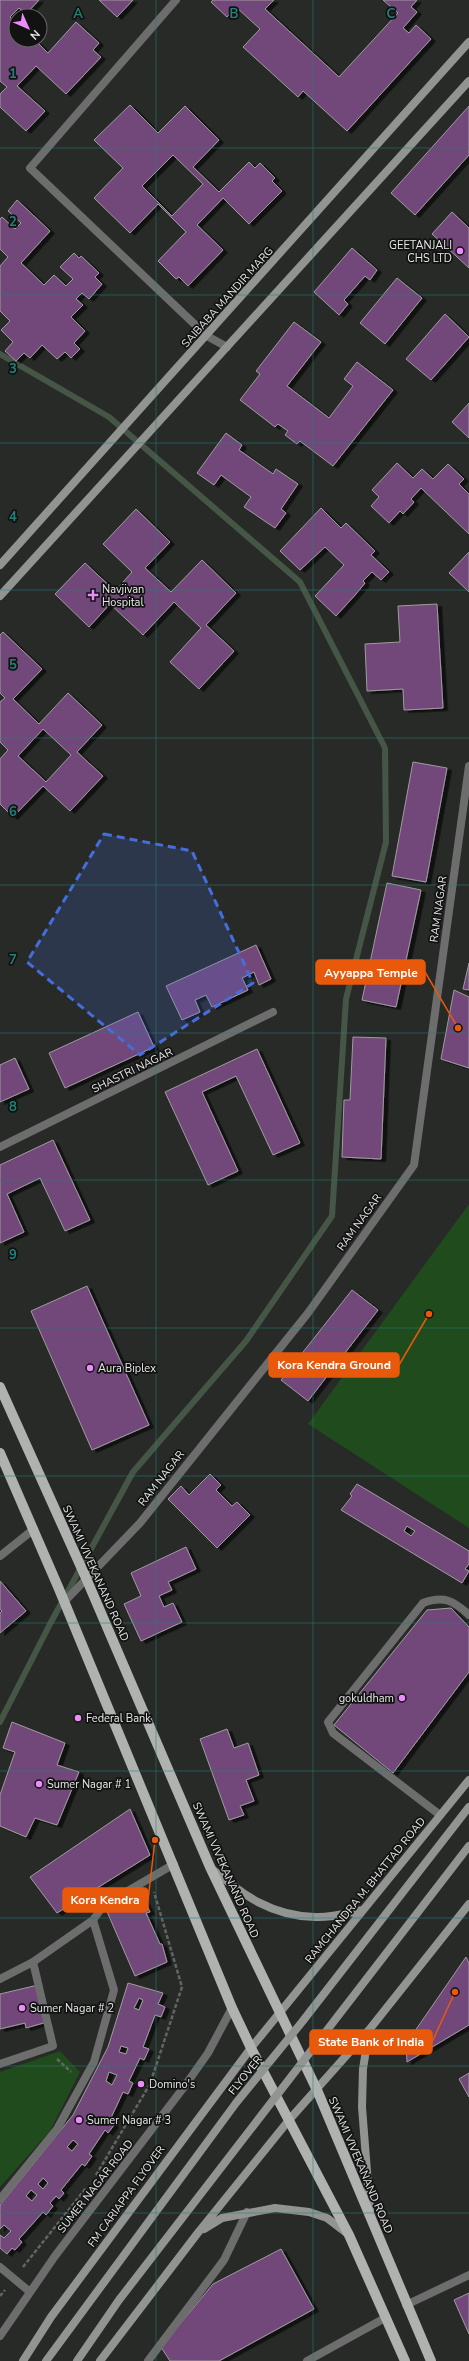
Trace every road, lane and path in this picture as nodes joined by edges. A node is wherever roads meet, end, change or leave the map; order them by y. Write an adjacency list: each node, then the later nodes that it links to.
1 (176, 0): 4 (street)
2 (469, 42): 4 (main road, SAIBABA MANDIR MARG)
3 (469, 81): 5 (main road)
4 (207, 336): 5 (street); 6 (main road, SAIBABA MANDIR MARG)
5 (227, 347): 7 (main road)
6 (0, 565)
7 (0, 596)
8 (469, 766): 15 (street, RAM NAGAR)
9 (274, 1012): 10 (street, SHASTRI NAGAR)
10 (0, 1147)
11 (0, 1387): 15 (main road, SWAMI VIVEKANAND ROAD)
12 (0, 1453): 13 (main road)
13 (34, 1530): 14 (street); 16 (main road)
14 (0, 1556)
15 (85, 1577): 16 (street, RAM NAGAR); 23 (main road, SWAMI VIVEKANAND ROAD)
16 (64, 1602): 22 (main road)
17 (469, 1615): 20 (street)
18 (469, 1780): 20 (main road, RAMCHANDRA M. BHATTAD ROAD)
19 (469, 1808): 55 (main road, FLYOVER, bridge)
20 (440, 1815): 26 (main road, RAMCHANDRA M. BHATTAD ROAD)
21 (469, 1846): 56 (main road, bridge)
22 (174, 1864): 24 (street); 30 (main road)
23 (210, 1867): 26 (main road); 31 (main road, SWAMI VIVEKANAND ROAD)
24 (149, 1878): 27 (street); 39 (path)
25 (469, 1904): 32 (main road)
26 (363, 1910): 31 (main road, RAMCHANDRA M. BHATTAD ROAD)
27 (93, 1920): 28 (street); 41 (street)
28 (33, 1962): 29 (street); 35 (street)
29 (0, 1979)
30 (232, 2008): 33 (main road); 49 (street, SUMER NAGAR ROAD)
31 (279, 2014): 33 (main road, RAMCHANDRA M. BHATTAD ROAD); 37 (main road, SWAMI VIVEKANAND ROAD)
32 (369, 2030): 37 (main road); 43 (main road)
33 (251, 2048): 38 (main road); 54 (main road, FM CARIAPPA FLYOVER)
34 (50, 2061): 36 (path)
35 (0, 2064)
36 (68, 2080)
37 (316, 2090): 38 (main road); 43 (main road, SWAMI VIVEKANAND ROAD)
38 (289, 2120): 44 (main road); 45 (main road)
39 (91, 2181)
40 (86, 2187): 48 (path)
41 (0, 2199)
42 (248, 2212): 44 (main road); 45 (main road); 58 (street)
43 (370, 2218): 51 (main road, SWAMI VIVEKANAND ROAD)
44 (197, 2234): 57 (main road)
45 (348, 2234): 52 (main road)
46 (0, 2267): 48 (street)
47 (469, 2275): 51 (street)
48 (14, 2279): 49 (street); 50 (path)
49 (30, 2292): 53 (street, SUMER NAGAR ROAD)
50 (0, 2296)
51 (406, 2305): 61 (main road, SWAMI VIVEKANAND ROAD)
52 (385, 2318): 59 (street); 60 (main road)
53 (0, 2336)
54 (23, 2361)
55 (46, 2361)
56 (77, 2361)
57 (100, 2361)
58 (148, 2361)
59 (308, 2361)
60 (404, 2361)
61 (431, 2361)

